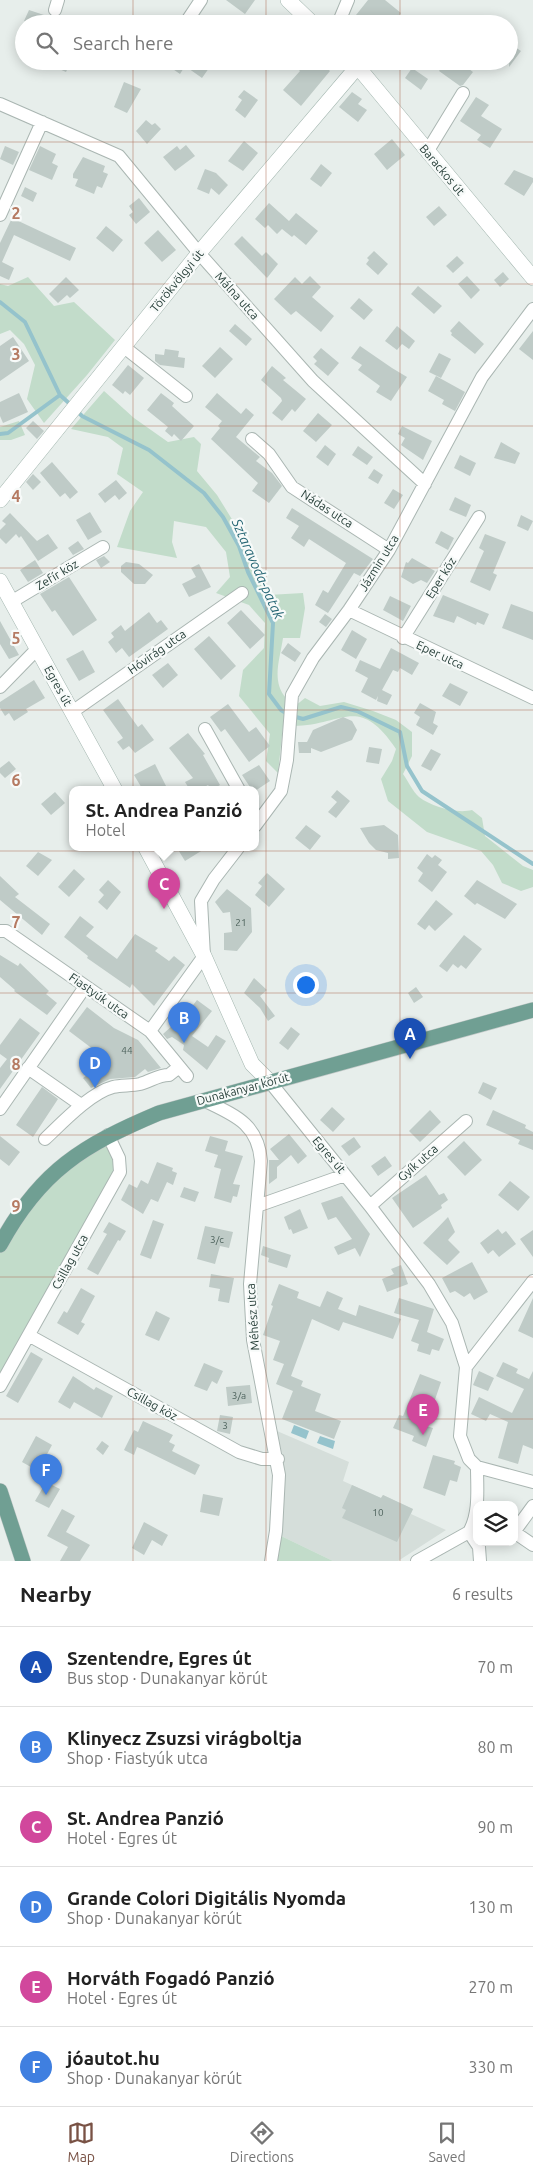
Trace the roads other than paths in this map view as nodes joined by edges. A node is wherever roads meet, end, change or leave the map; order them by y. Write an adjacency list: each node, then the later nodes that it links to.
1 (201, 0): 4 (street)
2 (288, 0): 5 (street)
3 (348, 0): 6 (street)
4 (191, 15)
5 (304, 15)
6 (342, 15)
7 (350, 70): 14 (street, Törökvölgyi út)
8 (360, 70): 12 (street, Barackos út)
9 (463, 93): 12 (street)
10 (0, 104): 11 (street, Málna utca)
11 (42, 122): 13 (street); 14 (street, Málna utca)
12 (427, 152): 15 (street, Barackos út)
13 (0, 215)
14 (199, 253): 17 (street, Törökvölgyi út); 20 (street, Málna utca)
15 (533, 278)
16 (533, 309): 20 (street, Jázmin utca)
17 (124, 347): 18 (street); 21 (street, Törökvölgyi út)
18 (186, 396)
19 (252, 439): 24 (street, Nádas utca)
20 (425, 484): 24 (street, Jázmin utca)
21 (0, 500)
22 (479, 517): 29 (street, Eper köz)
23 (103, 547): 27 (street, Zefír köz)
24 (389, 550): 28 (street, Jázmin utca)
25 (0, 581): 27 (street, Egres út)
26 (242, 592): 33 (street, Hóvirág utca)
27 (11, 602): 30 (street, Egres út)
28 (349, 610): 29 (street, Eper utca); 37 (street, Jázmin utca)
29 (404, 638): 32 (street, Eper utca)
30 (37, 649): 31 (street); 33 (street, Egres út)
31 (0, 687)
32 (533, 698)
33 (72, 712): 35 (street, Egres út)
34 (205, 729): 36 (street)
35 (113, 786)
36 (238, 786)
37 (259, 818)
38 (148, 851): 41 (street, Egres út)
39 (236, 851): 41 (street)
40 (0, 931): 42 (street, Fiastyúk utca)
41 (204, 956): 44 (street); 46 (street, Egres út)
42 (86, 987): 44 (street, Fiastyúk utca); 45 (street)
43 (533, 1010): 46 (main road, Dunakanyar körút)
44 (150, 1031): 48 (street, Fiastyúk utca)
45 (28, 1068): 48 (street); 49 (street)
46 (270, 1082): 47 (main road, Dunakanyar körút); 53 (street, Egres út)
47 (203, 1100): 51 (main road, Dunakanyar körút); 54 (street, Méhész utca)
48 (81, 1105): 52 (street)
49 (0, 1109)
50 (466, 1121): 55 (street, Gyík utca)
51 (108, 1135): 56 (main road, Dunakanyar körút); 58 (street, Csillag utca)
52 (45, 1139)
53 (345, 1175): 54 (street); 55 (street, Egres út)
54 (257, 1206): 61 (street, Méhész utca)
55 (370, 1206): 59 (street, Egres út)
56 (0, 1245)
57 (533, 1281): 59 (street)
58 (30, 1336): 60 (street, Csillag utca); 61 (street, Csillag köz)
59 (466, 1367): 62 (street, Egres út)
60 (0, 1386)
61 (278, 1460): 73 (street, Méhész utca)
62 (477, 1467): 63 (street); 67 (street)
63 (533, 1482)
64 (0, 1491): 72 (main road)
65 (533, 1506): 66 (street)
66 (518, 1527)
67 (469, 1532): 68 (street); 74 (street)
68 (473, 1535)
69 (518, 1535): 70 (street)
70 (533, 1545)
71 (484, 1546): 75 (street)
72 (23, 1561)
73 (271, 1561)
74 (417, 1561)
75 (480, 1561)

